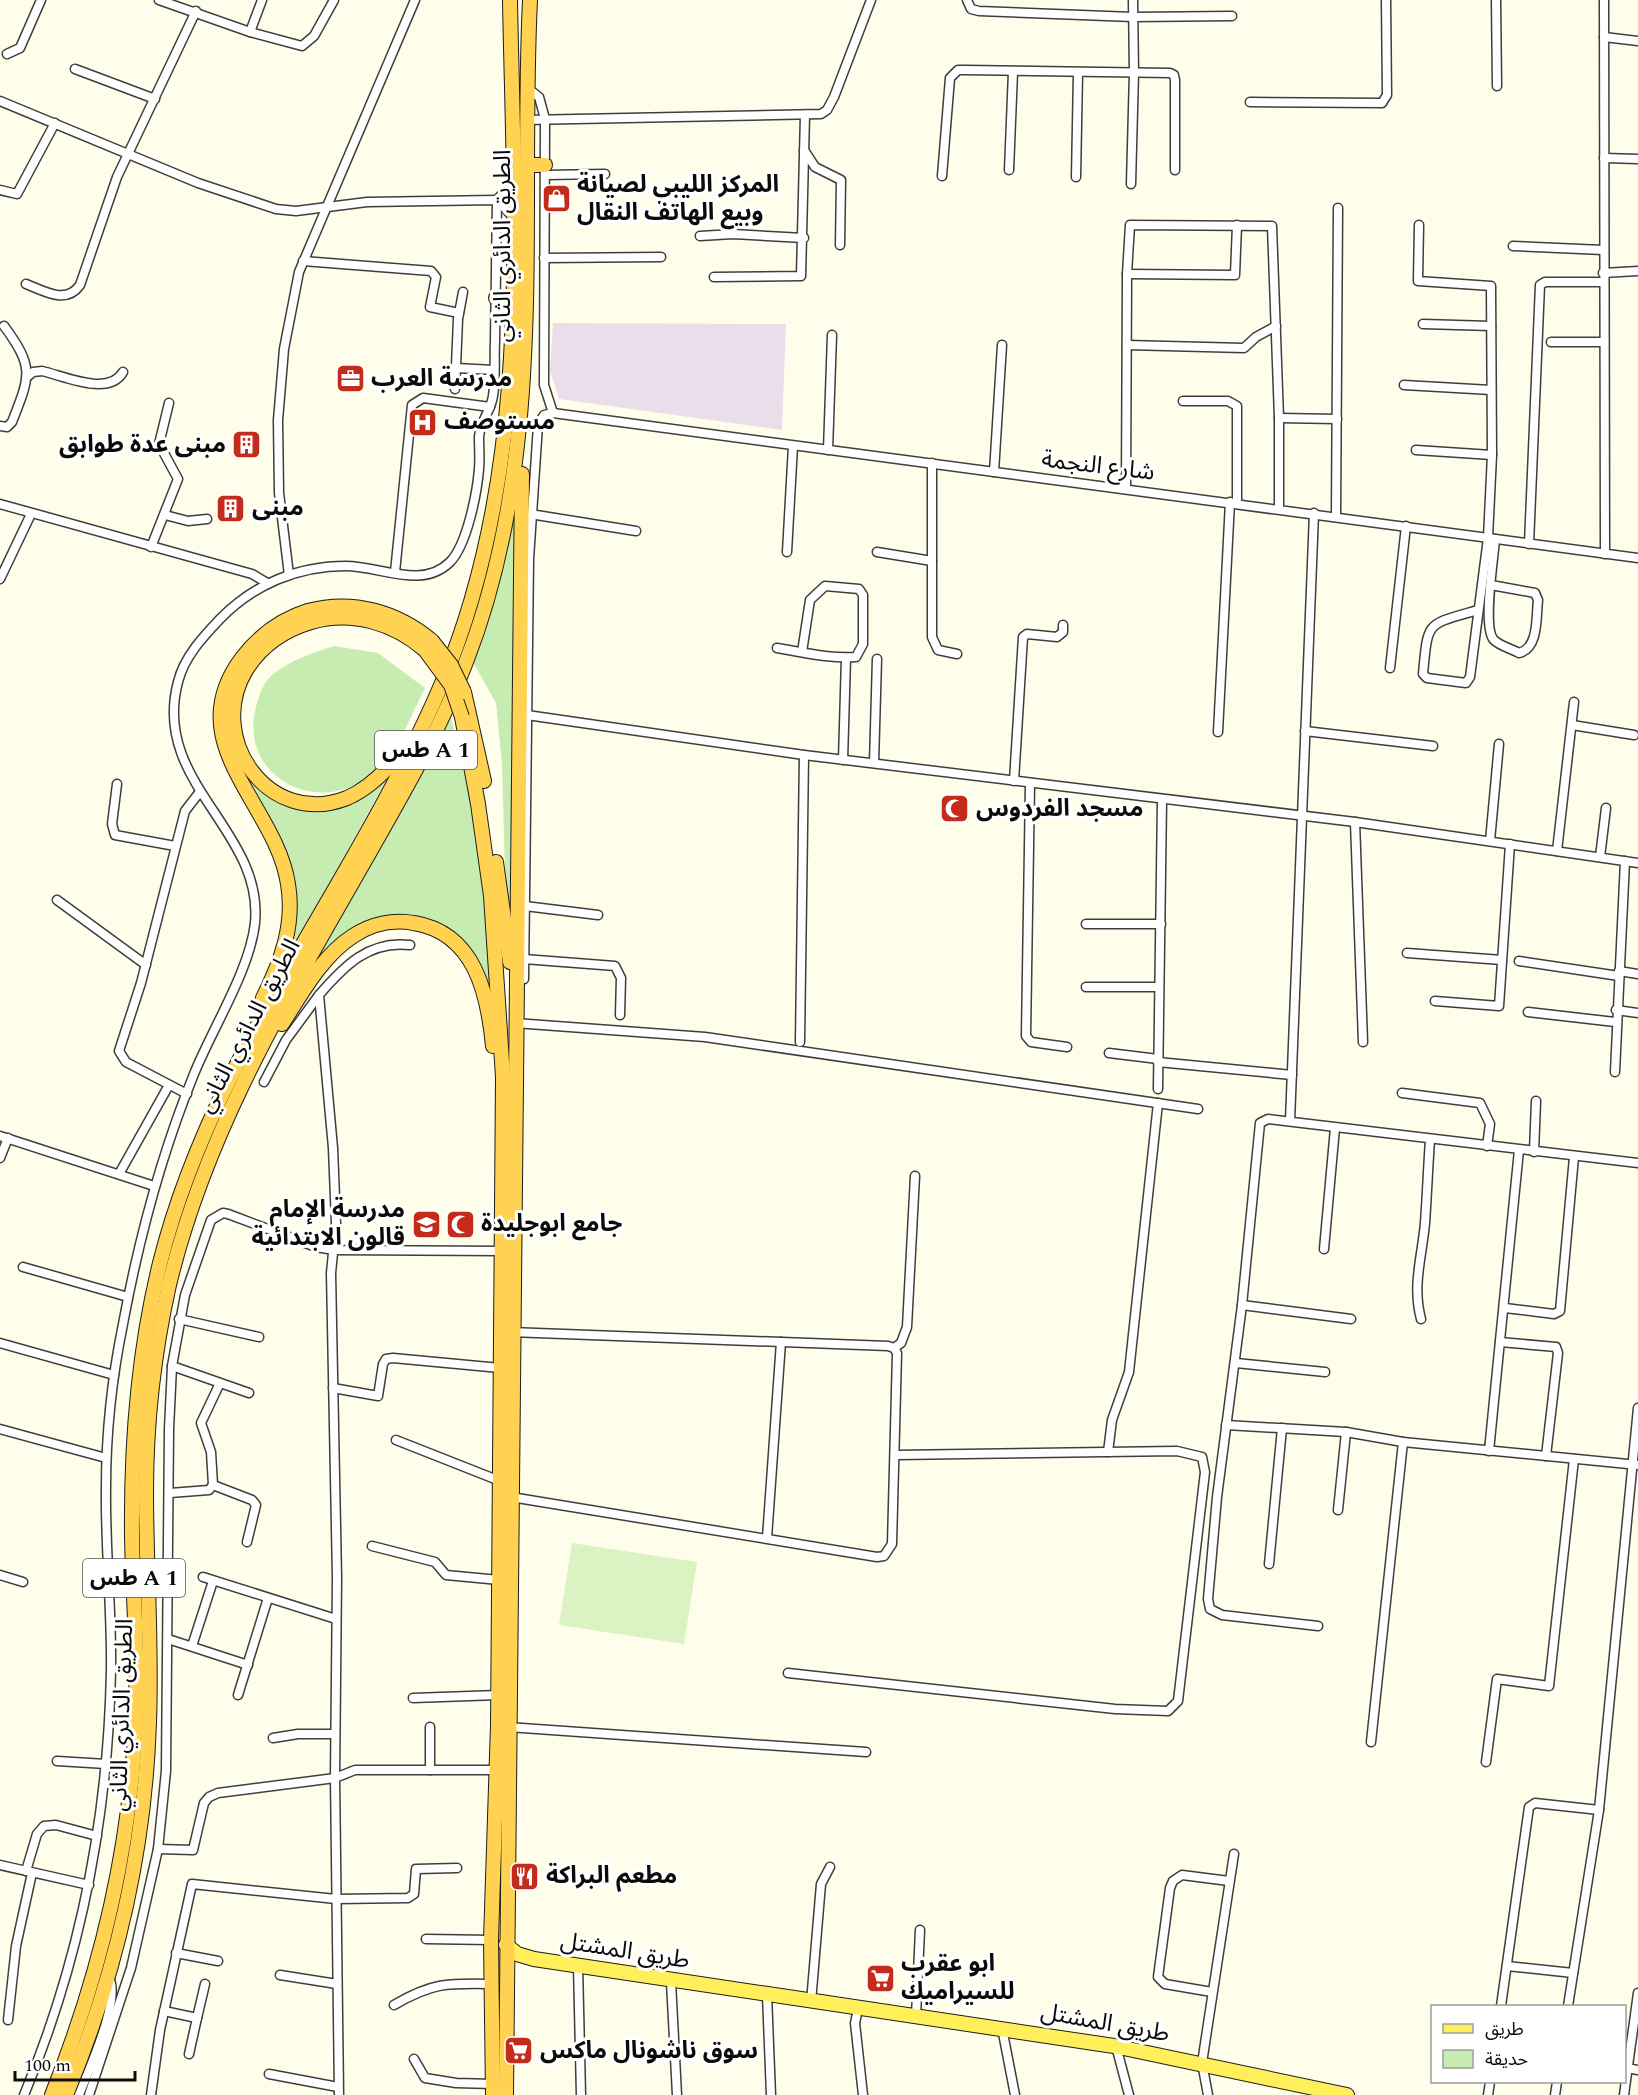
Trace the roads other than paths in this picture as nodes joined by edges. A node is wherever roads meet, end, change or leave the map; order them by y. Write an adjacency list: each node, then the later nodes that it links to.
1 (42, 0): 20 (street)
2 (159, 0): 14 (street)
3 (262, 0): 17 (street)
4 (334, 0): 17 (street)
5 (415, 0): 49 (street)
6 (510, 0): 45 (highway, الطريق الدائري الثاني)
7 (530, 0): 26 (highway, الطريق الدائري الثاني)
8 (871, 0): 30 (street)
9 (967, 0): 16 (street)
10 (1133, 0): 16 (street)
11 (1386, 0): 29 (street)
12 (1496, 0): 25 (street)
13 (1604, 0): 18 (street)
14 (196, 11): 17 (street); 27 (street)
15 (1232, 16): 16 (street)
16 (1133, 17): 23 (street)
17 (250, 32)
18 (1604, 37): 19 (street); 36 (street)
19 (1638, 41)
20 (7, 54)
21 (75, 69): 27 (street)
22 (1013, 72): 24 (street); 40 (street); 43 (street)
23 (1134, 73): 24 (street); 41 (street); 46 (street)
24 (1078, 74): 44 (street)
25 (1497, 86)
26 (526, 87): 31 (street); 32 (highway, الطريق الدائري الثاني)
27 (155, 99): 35 (street)
28 (0, 101): 33 (street)
29 (1250, 102)
30 (805, 115): 31 (street); 34 (street)
31 (545, 119): 32 (street); 39 (street)
32 (526, 120): 38 (highway, الطريق الدائري الثاني)
33 (55, 123): 35 (street); 47 (street)
34 (804, 150): 55 (street); 56 (street)
35 (129, 153): 49 (street); 66 (street)
36 (1604, 158): 37 (street); 58 (street)
37 (1638, 159)
38 (526, 165): 39 (highway); 87 (highway, الطريق الدائري الثاني)
39 (545, 170): 42 (street); 60 (street)
40 (1009, 170)
41 (1175, 170)
42 (605, 174)
43 (942, 176)
44 (1076, 177)
45 (513, 179): 48 (street); 51 (highway, الطريق الدائري الثاني)
46 (1131, 184)
47 (0, 190)
48 (497, 200): 49 (street); 51 (street); 68 (street)
49 (325, 205): 61 (street)
50 (1338, 208): 93 (street)
51 (513, 217): 69 (highway, الطريق الدائري الثاني)
52 (1237, 225): 63 (street); 63 (street); 73 (street)
53 (1419, 225): 74 (street)
54 (700, 236): 55 (street)
55 (804, 238): 64 (street)
56 (840, 245)
57 (1513, 246): 58 (street)
58 (1604, 250): 65 (street)
59 (661, 257): 60 (street)
60 (544, 258): 91 (street)
61 (303, 261): 70 (street); 122 (street)
62 (1638, 271): 65 (street)
63 (1127, 274): 79 (street)
64 (714, 277)
65 (1603, 278): 77 (street); 114 (street)
66 (26, 284)
67 (463, 292): 70 (street)
68 (496, 297): 69 (highway); 81 (street)
69 (512, 298): 135 (highway, الطريق الدائري الثاني / طس A 1)
70 (459, 313): 80 (street)
71 (1423, 324): 74 (street)
72 (4, 326): 83 (street)
73 (1276, 326): 79 (street); 92 (street)
74 (1491, 326): 86 (street)
75 (832, 335): 96 (street)
76 (1551, 342): 77 (street)
77 (1604, 342): 118 (street)
78 (1002, 345): 100 (street)
79 (1127, 345): 101 (street)
80 (456, 368): 81 (street); 85 (street)
81 (494, 370): 90 (street)
82 (123, 372): 83 (street)
83 (27, 377): 94 (street)
84 (1404, 385): 86 (street)
85 (455, 389)
86 (1491, 390): 98 (street)
87 (524, 394): 175 (highway); 192 (highway, الطريق الدائري الثاني / طس A 1)
88 (1183, 401): 102 (street)
89 (169, 403): 107 (street)
90 (490, 407): 121 (street); 121 (street)
91 (553, 412): 95 (street, شارع النجمة); 108 (street)
92 (1279, 418): 93 (street); 104 (street)
93 (1336, 419): 109 (street)
94 (0, 426)
95 (793, 446): 96 (street, شارع النجمة); 116 (street)
96 (828, 450): 99 (street, شارع النجمة)
97 (1416, 450): 98 (street)
98 (1492, 455): 113 (street)
99 (932, 463): 100 (street, شارع النجمة); 120 (street)
100 (994, 472): 101 (street, شارع النجمة)
101 (1126, 489): 102 (street, شارع النجمة)
102 (1233, 503): 104 (street, شارع النجمة); 140 (street)
103 (0, 504): 106 (street)
104 (1279, 509): 105 (street, شارع النجمة)
105 (1314, 513): 109 (street, شارع النجمة); 139 (street)
106 (32, 514): 115 (street); 123 (street)
107 (165, 514): 110 (street); 115 (street)
108 (530, 514): 112 (street); 137 (street)
109 (1336, 516): 111 (street, شارع النجمة)
110 (207, 519)
111 (1406, 526): 113 (street, شارع النجمة); 134 (street)
112 (636, 531)
113 (1492, 539): 114 (street, شارع النجمة); 125 (street); 126 (street)
114 (1529, 544): 118 (street, شارع النجمة)
115 (151, 547): 124 (street)
116 (788, 552)
117 (877, 552): 120 (street)
118 (1605, 554): 119 (street, شارع النجمة)
119 (1638, 558)
120 (932, 561): 131 (street)
121 (395, 572): 122 (street)
122 (289, 574): 124 (street)
123 (0, 579)
124 (267, 583): 150 (street)
125 (1491, 585): 125 (street)
126 (1478, 610): 126 (street)
127 (1063, 625): 147 (street)
128 (428, 645): 135 (highway); 175 (highway, bridge); 192 (highway); 207 (highway, bridge)
129 (777, 648): 130 (street)
130 (802, 652): 132 (street); 132 (street)
131 (957, 654)
132 (846, 658): 145 (street)
133 (877, 660): 146 (street)
134 (1390, 668)
135 (436, 698): 192 (highway, الطريق الدائري الثاني / طس A 1)
136 (1574, 702): 138 (street)
137 (527, 715): 144 (street); 163 (street)
138 (1572, 725): 141 (street); 158 (street)
139 (1305, 731): 143 (street); 153 (street)
140 (1218, 732)
141 (1634, 735)
142 (1499, 744): 155 (street)
143 (1433, 747)
144 (804, 754): 145 (street); 187 (street)
145 (843, 760): 146 (street)
146 (874, 763): 147 (street)
147 (1014, 781): 149 (street)
148 (117, 784): 157 (street)
149 (1030, 784): 151 (street); 189 (street)
150 (199, 793): 157 (street); 199 (street)
151 (1162, 800): 153 (street); 166 (street)
152 (1606, 808): 159 (street)
153 (1302, 816): 154 (street); 194 (street)
154 (1355, 822): 155 (street); 188 (street)
155 (1490, 841): 156 (street)
156 (1510, 844): 158 (street); 170 (street)
157 (175, 846): 172 (street)
158 (1557, 851): 159 (street)
159 (1600, 857): 160 (street)
160 (1625, 861): 161 (street); 173 (street)
161 (1638, 863)
162 (57, 900): 172 (street)
163 (525, 906): 164 (street); 169 (street)
164 (598, 915)
165 (1086, 924): 166 (street)
166 (1161, 924): 177 (street)
167 (410, 945): 179 (street)
168 (1407, 953): 170 (street)
169 (524, 959): 178 (street); 184 (street)
170 (1502, 960): 180 (street)
171 (1519, 961): 173 (street)
172 (146, 965): 196 (street)
173 (1619, 974): 174 (street); 181 (street)
174 (1638, 974)
175 (515, 975): 178 (highway)
176 (1086, 987): 177 (street)
177 (1159, 987): 191 (street)
178 (515, 993): 186 (highway)
179 (319, 995): 195 (street); 218 (street)
180 (1435, 1001)
181 (1616, 1010): 183 (street); 185 (street)
182 (1528, 1011): 185 (street)
183 (1638, 1013)
184 (620, 1015)
185 (1615, 1022): 193 (street)
186 (515, 1023): 201 (street); 227 (highway)
187 (800, 1042)
188 (1363, 1042)
189 (1067, 1047)
190 (1109, 1053): 191 (street)
191 (1158, 1060): 194 (street); 197 (street)
192 (240, 1070): 207 (highway); 313 (highway, الطريق الدائري الثاني / طس A 1); 343 (highway, الطريق الدائري الثاني / طس A 1)
193 (1614, 1072)
194 (1292, 1075): 203 (street)
195 (264, 1082)
196 (169, 1084): 199 (street); 214 (street)
197 (1158, 1089)
198 (1402, 1093): 208 (street)
199 (187, 1094): 216 (street)
200 (1536, 1101): 210 (street)
201 (1158, 1103): 202 (street); 249 (street)
202 (1198, 1109)
203 (1290, 1121): 204 (street); 222 (street)
204 (1335, 1128): 206 (street); 217 (street)
205 (4, 1137): 212 (street); 214 (street)
206 (1430, 1140): 208 (street); 226 (street)
207 (503, 1143): 219 (highway)
208 (1488, 1146): 209 (street)
209 (1519, 1150): 210 (street); 223 (street)
210 (1534, 1152): 211 (street)
211 (1574, 1157): 213 (street); 223 (street)
212 (0, 1158)
213 (1638, 1162)
214 (119, 1174): 216 (street)
215 (915, 1176): 232 (street)
216 (154, 1186): 221 (street)
217 (1324, 1249)
218 (334, 1250): 219 (street); 224 (street); 239 (street)
219 (502, 1251): 227 (highway)
220 (23, 1267): 221 (street)
221 (128, 1297): 237 (street)
222 (1242, 1305): 225 (street); 233 (street)
223 (1504, 1308): 230 (street)
224 (179, 1319): 228 (street); 234 (street)
225 (1351, 1319)
226 (1421, 1319)
227 (506, 1332): 229 (street); 235 (highway); 258 (highway)
228 (259, 1337)
229 (781, 1342): 232 (street); 260 (street)
230 (1500, 1342): 248 (street); 251 (street)
231 (0, 1343): 237 (street)
232 (894, 1347): 250 (street)
233 (1236, 1363): 236 (street); 242 (street)
234 (172, 1366): 238 (street); 257 (street)
235 (501, 1368): 239 (street); 255 (highway)
236 (1325, 1372)
237 (114, 1375): 252 (street)
238 (220, 1383): 240 (street); 256 (street)
239 (333, 1388): 270 (street)
240 (249, 1393)
241 (1638, 1408): 254 (street)
242 (1226, 1425): 243 (street); 271 (street)
243 (1282, 1428): 245 (street); 263 (street)
244 (0, 1429): 252 (street)
245 (1346, 1432): 247 (street); 259 (street)
246 (396, 1440): 255 (street)
247 (1403, 1442): 248 (street); 283 (street)
248 (1489, 1451): 251 (street)
249 (1108, 1452): 250 (street); 275 (street)
250 (896, 1455): 260 (street)
251 (1546, 1456): 253 (street)
252 (106, 1458): 287 (street)
253 (1574, 1459): 254 (street); 286 (street)
254 (1635, 1465): 291 (street)
255 (500, 1480): 266 (highway)
256 (213, 1485): 257 (street); 261 (street)
257 (170, 1493): 272 (street)
258 (511, 1497): 260 (street); 280 (highway)
259 (1338, 1510)
260 (767, 1538)
261 (247, 1542)
262 (372, 1546): 266 (street)
263 (1269, 1564)
264 (0, 1575): 268 (street)
265 (203, 1577): 267 (street)
266 (499, 1580): 277 (highway)
267 (213, 1581): 269 (street); 273 (street)
268 (23, 1582)
269 (268, 1598): 270 (street); 274 (street)
270 (336, 1619): 281 (street)
271 (1318, 1626)
272 (168, 1639): 273 (street); 293 (street)
273 (192, 1646): 274 (street)
274 (248, 1665): 276 (street)
275 (788, 1673)
276 (238, 1695)
277 (498, 1695): 278 (street); 280 (highway)
278 (413, 1698)
279 (430, 1727): 288 (street)
280 (504, 1727): 284 (street); 289 (highway); 305 (highway)
281 (335, 1734): 282 (street); 290 (street)
282 (273, 1738)
283 (1371, 1742)
284 (866, 1752)
285 (57, 1761): 287 (street)
286 (1486, 1761)
287 (106, 1764): 292 (street)
288 (430, 1770): 289 (street); 290 (street)
289 (496, 1770): 304 (highway)
290 (335, 1778): 293 (street); 301 (street)
291 (1599, 1810): 310 (street); 312 (street)
292 (98, 1836): 298 (street); 300 (street)
293 (158, 1849): 346 (street)
294 (1233, 1854): 299 (street)
295 (0, 1865): 298 (street)
296 (830, 1867): 322 (street)
297 (457, 1868): 301 (street)
298 (29, 1872): 300 (street); 330 (street)
299 (1229, 1881): 319 (street); 319 (street)
300 (88, 1885): 342 (street)
301 (336, 1899): 306 (street); 317 (street)
302 (920, 1930): 328 (street)
303 (426, 1939): 304 (street)
304 (491, 1940): 318 (highway)
305 (506, 1945): 307 (main road, طريق المشتل); 311 (highway)
306 (176, 1953): 308 (street); 327 (street)
307 (534, 1959): 309 (main road, طريق المشتل); 311 (main road, طريق المشتل)
308 (218, 1961)
309 (578, 1965): 315 (main road, طريق المشتل); 349 (street)
310 (1507, 1966): 312 (street); 324 (street)
311 (506, 1968): 348 (highway)
312 (1573, 1973): 325 (street)
313 (107, 1975): 344 (highway, الطريق الدائري الثاني / طس A 1); 345 (street)
314 (279, 1975): 317 (street)
315 (671, 1982): 321 (main road, طريق المشتل); 350 (street)
316 (205, 1984): 329 (street)
317 (337, 1984): 341 (street)
318 (493, 1984): 323 (street); 340 (highway)
319 (1212, 1992): 335 (street)
320 (1638, 1993): 336 (street)
321 (767, 1995): 322 (main road, طريق المشتل); 351 (street)
322 (811, 2002): 326 (main road, طريق المشتل)
323 (394, 2005)
324 (1501, 2005)
325 (1568, 2005)
326 (858, 2008): 328 (main road, طريق المشتل); 352 (street)
327 (164, 2011): 329 (street); 347 (street)
328 (916, 2016): 331 (main road, طريق المشتل)
329 (197, 2018): 333 (street)
330 (8, 2020)
331 (1002, 2028): 332 (main road, طريق المشتل); 353 (street)
332 (1116, 2046): 335 (main road, طريق المشتل); 354 (street)
333 (189, 2054)
334 (414, 2059): 340 (street)
335 (1202, 2063): 355 (street); 356 (main road, طريق المشتل)
336 (1627, 2068): 337 (street); 339 (street)
337 (1638, 2070)
338 (269, 2074): 341 (street)
339 (1626, 2077)
340 (493, 2089)
341 (338, 2091)
342 (24, 2095)
343 (52, 2095)
344 (66, 2095)
345 (79, 2095)
346 (89, 2095)
347 (151, 2095)
348 (506, 2095)
349 (581, 2095)
350 (677, 2095)
351 (771, 2095)
352 (863, 2095)
353 (1015, 2095)
354 (1129, 2095)
355 (1208, 2095)
356 (1347, 2095)

